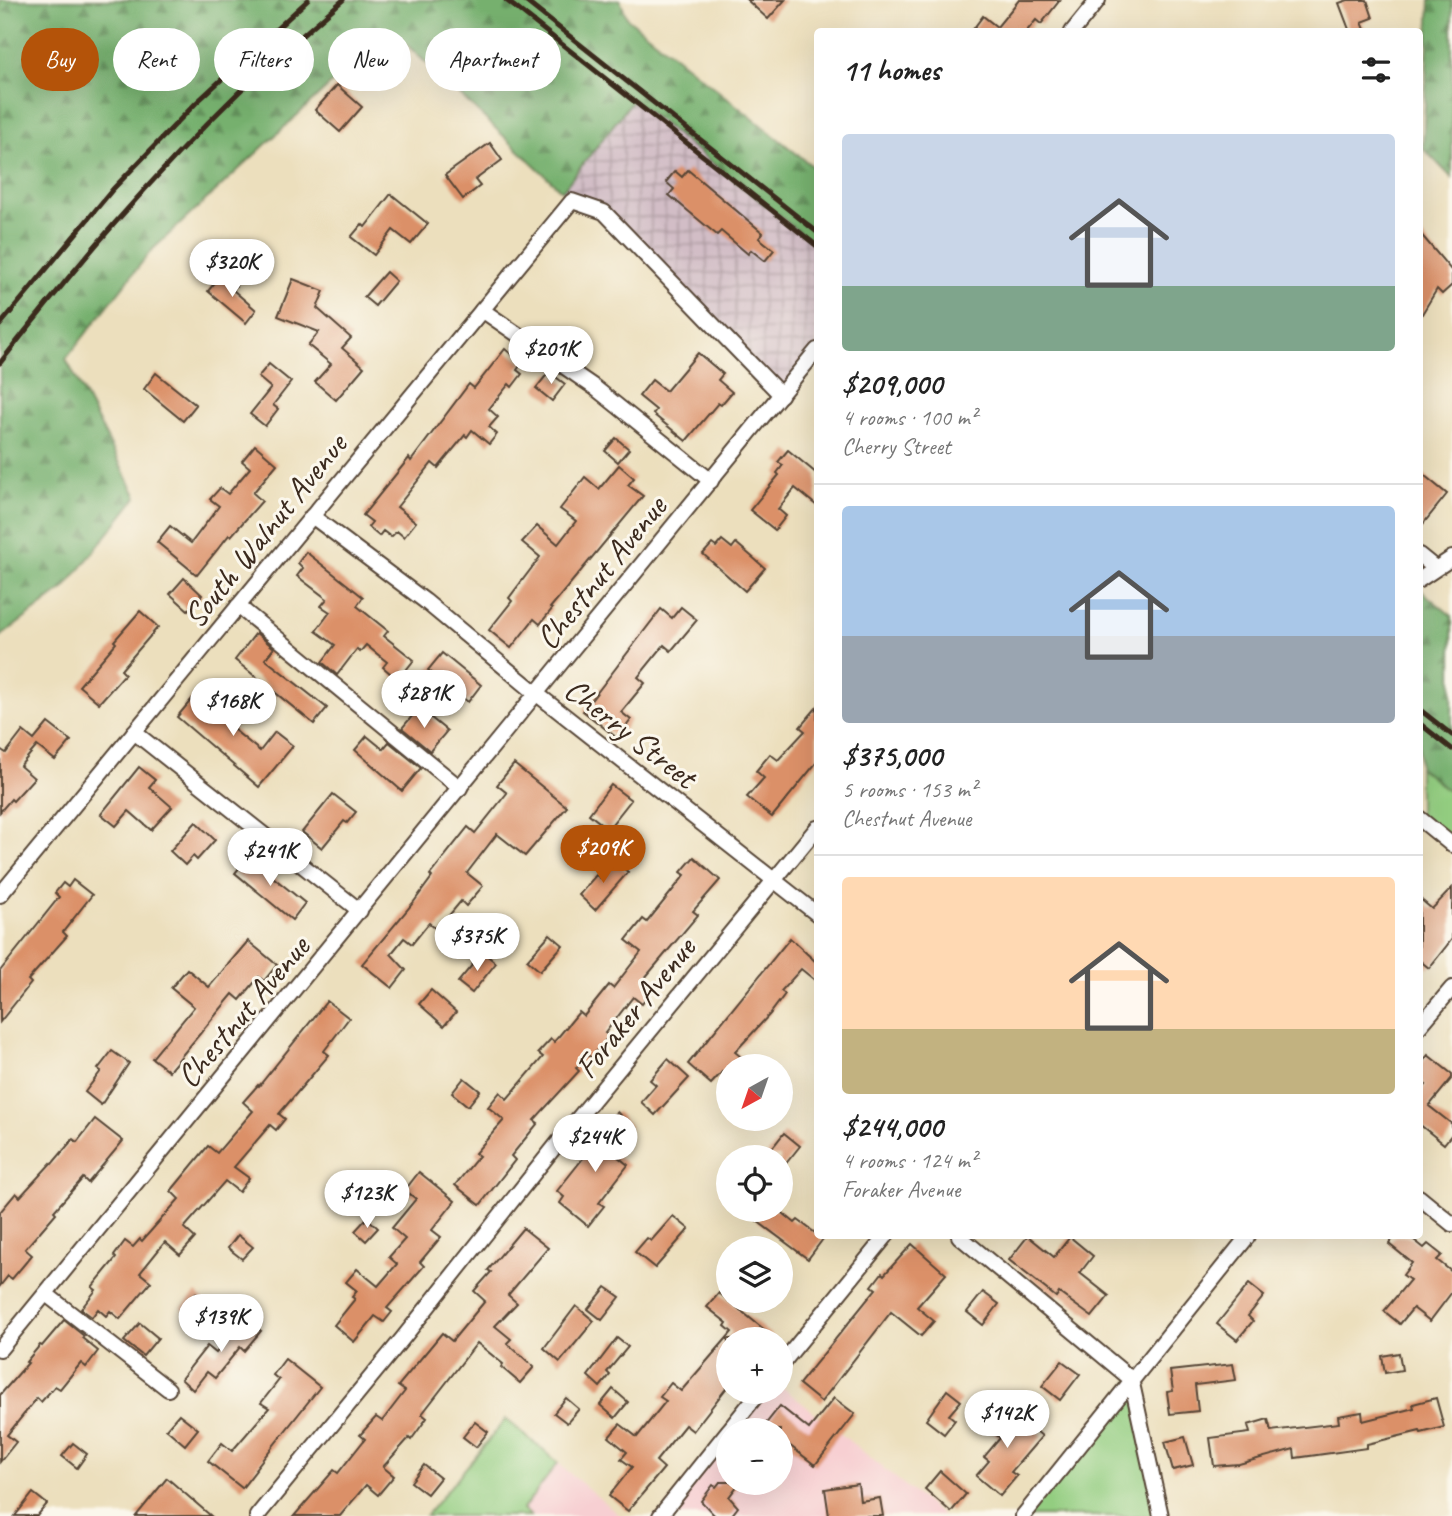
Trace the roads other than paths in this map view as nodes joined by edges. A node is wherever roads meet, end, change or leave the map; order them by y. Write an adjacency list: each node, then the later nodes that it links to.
1 (1098, 0): 2 (street)
2 (1075, 28)
3 (482, 310): 5 (street, South Walnut Avenue); 6 (street); 7 (street, South Walnut Avenue)
4 (814, 354): 5 (street, Chestnut Avenue)
5 (781, 395): 6 (street, Chestnut Avenue)
6 (711, 481): 13 (street, Chestnut Avenue)
7 (312, 516): 12 (street, South Walnut Avenue); 13 (street, Cherry Street)
8 (1423, 558): 10 (street)
9 (1452, 558): 10 (street)
10 (1435, 568): 11 (street)
11 (1423, 577)
12 (238, 606): 14 (street, South Walnut Avenue); 15 (street)
13 (537, 694): 15 (street, Chestnut Avenue); 19 (street, Cherry Street)
14 (134, 732): 20 (street, South Walnut Avenue); 21 (street)
15 (460, 789): 21 (street, Chestnut Avenue)
16 (1423, 821): 18 (street)
17 (814, 832): 19 (street, Foraker Avenue)
18 (1452, 845)
19 (774, 880): 22 (street, Cherry Street); 38 (street, Foraker Avenue)
20 (0, 895)
21 (360, 911): 30 (street, Chestnut Avenue)
22 (814, 912)
23 (1452, 988): 24 (street)
24 (1423, 1022)
25 (1423, 1200): 26 (street)
26 (1452, 1224)
27 (884, 1239): 32 (street)
28 (963, 1239): 33 (street)
29 (1246, 1239): 33 (street)
30 (46, 1294): 31 (street, Chestnut Avenue); 34 (street)
31 (0, 1349)
32 (793, 1350)
33 (1131, 1379): 40 (street); 41 (street)
34 (168, 1389)
35 (750, 1404): 36 (street)
36 (739, 1418)
37 (716, 1447): 39 (street)
38 (257, 1516)
39 (660, 1516)
40 (1023, 1516)
41 (1161, 1516)

